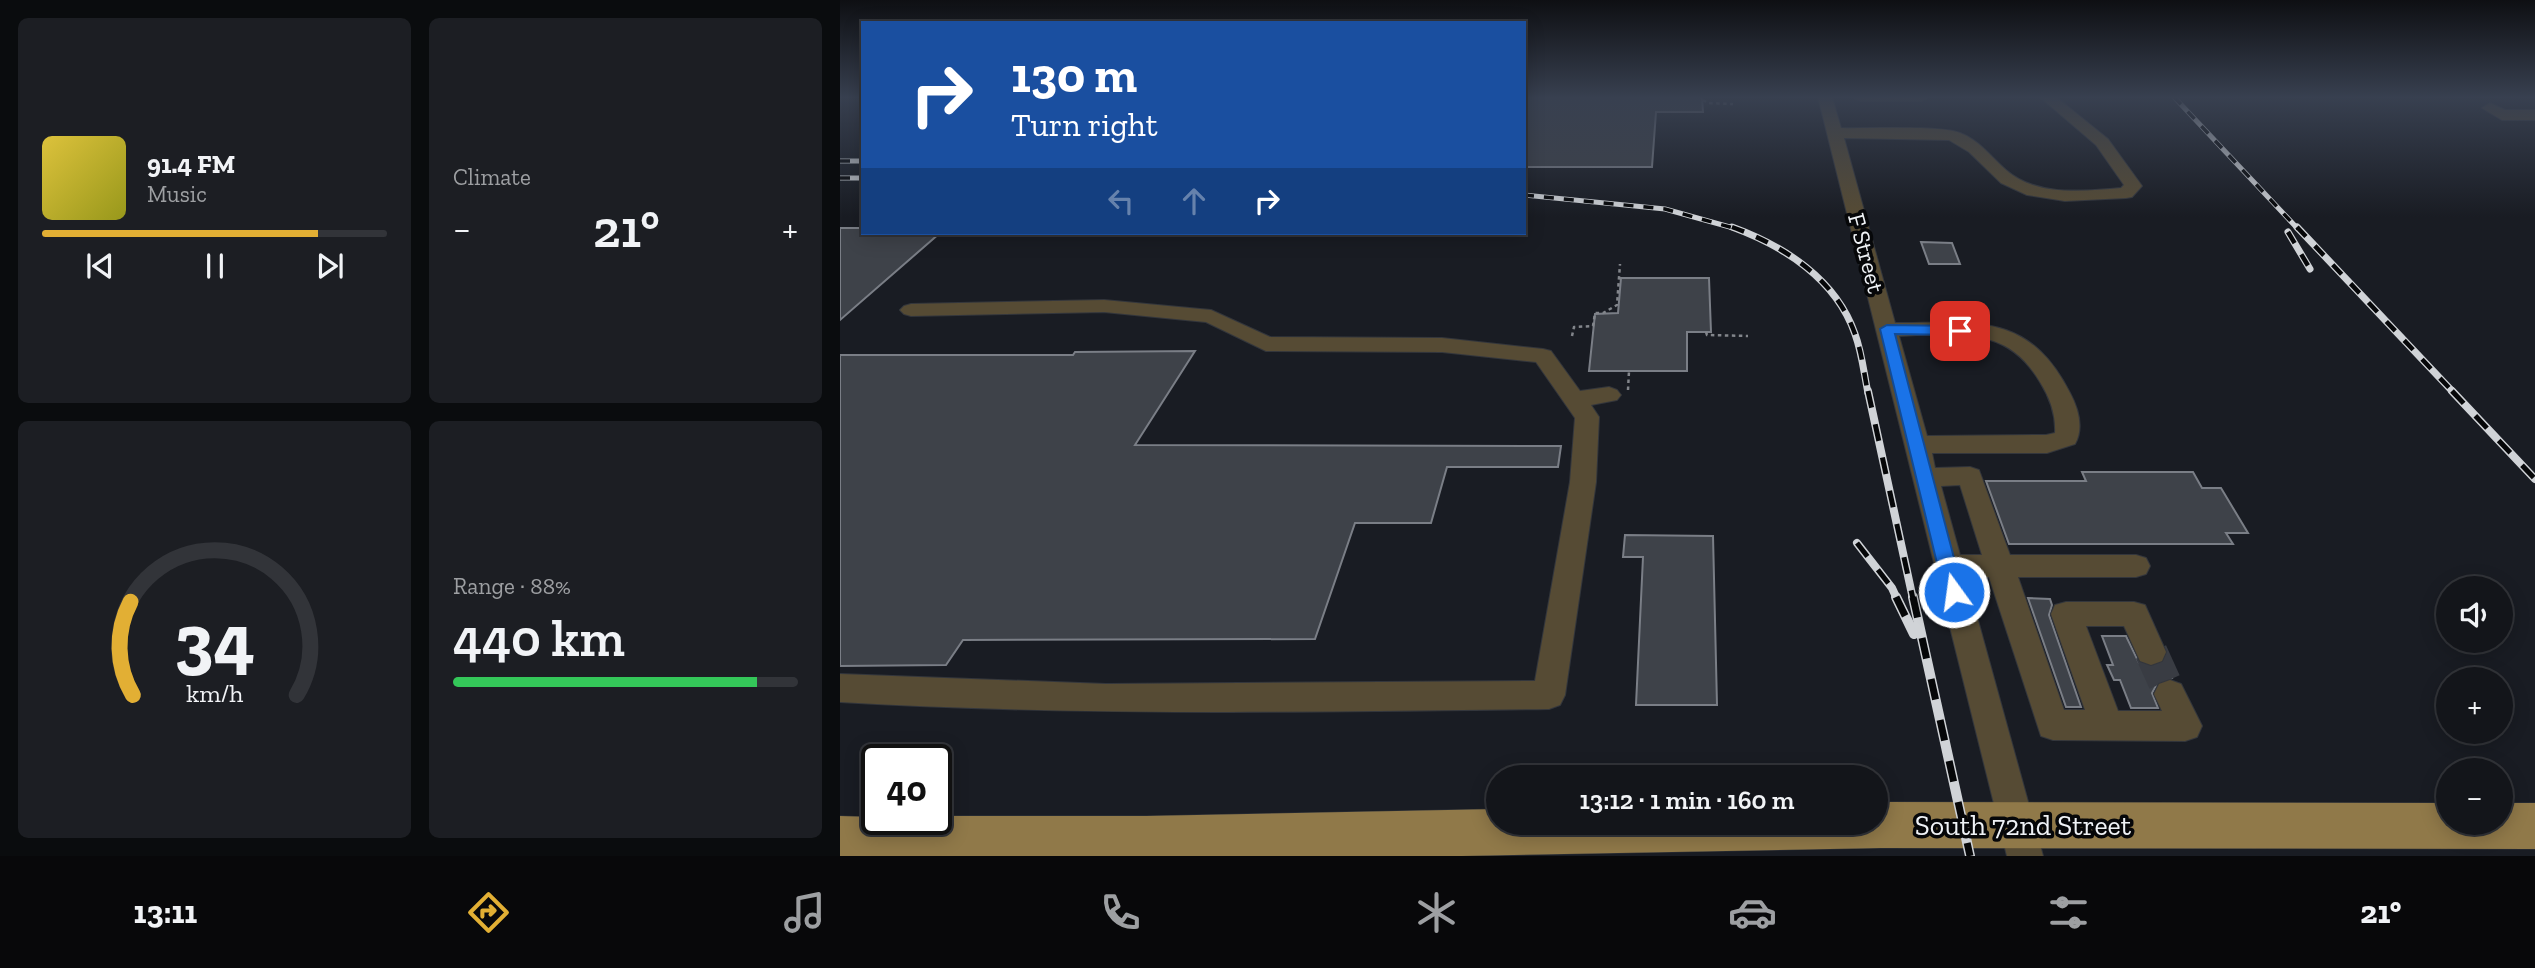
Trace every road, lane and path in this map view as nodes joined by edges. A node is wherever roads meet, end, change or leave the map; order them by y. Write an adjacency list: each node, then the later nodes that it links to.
1 (1836, 137): 6 (street, F Street)
2 (1957, 137): 3 (street)
3 (2096, 137)
4 (1620, 264): 9 (path)
5 (911, 310): 13 (street)
6 (1887, 329): 14 (street, F Street); 14 (street)
7 (1706, 332): 8 (path)
8 (1748, 336)
9 (1572, 337)
10 (1629, 371): 11 (path)
11 (1629, 381)
12 (1609, 395): 13 (street)
13 (1575, 399): 20 (street)
14 (1916, 445): 15 (street, F Street)
15 (1925, 477): 16 (street, F Street); 17 (street)
16 (1947, 566): 17 (street); 25 (street, F Street)
17 (2001, 566): 18 (street); 22 (street)
18 (2136, 566)
19 (2151, 652): 22 (street)
20 (840, 688)
21 (2170, 694): 22 (street)
22 (2108, 727)
23 (2535, 826): 25 (main road, South 72nd Street)
24 (840, 839): 26 (main road, South 72nd Street)
25 (2020, 841): 26 (main road, South 72nd Street)
26 (905, 847)

